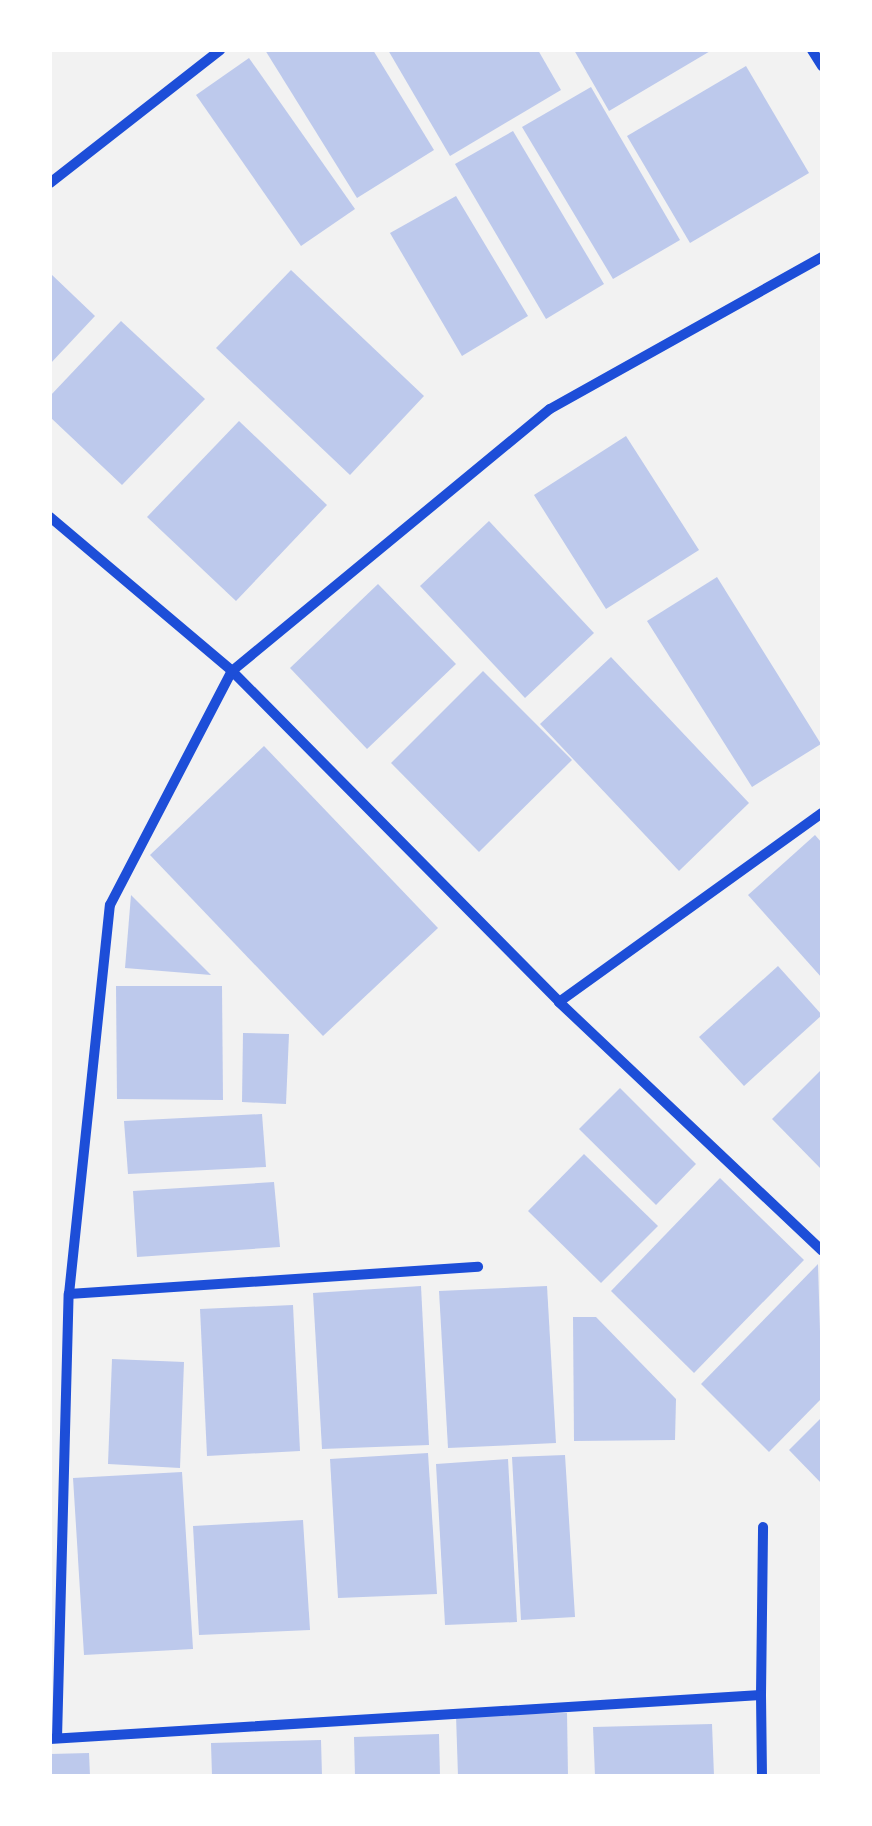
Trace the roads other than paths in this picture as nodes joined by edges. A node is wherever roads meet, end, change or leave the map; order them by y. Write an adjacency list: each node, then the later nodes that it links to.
1 (220, 50): 4 (street)
2 (812, 50): 3 (street)
3 (822, 66)
4 (50, 183)
5 (822, 257): 7 (street)
6 (50, 518): 7 (street)
7 (232, 671): 9 (street); 12 (street)
8 (822, 813): 9 (street)
9 (559, 1002): 10 (street)
10 (822, 1251)
11 (478, 1267): 12 (street)
12 (70, 1294): 15 (street)
13 (763, 1526): 14 (street)
14 (761, 1695): 15 (street); 16 (street)
15 (54, 1739)
16 (762, 1776)

